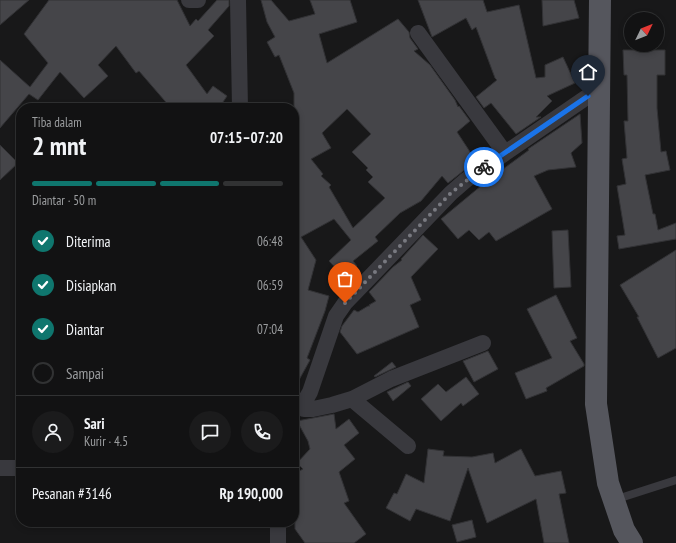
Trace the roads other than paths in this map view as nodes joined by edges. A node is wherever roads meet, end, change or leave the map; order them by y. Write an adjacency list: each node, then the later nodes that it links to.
1 (189, 0): 2 (street)
2 (198, 0)
3 (238, 0): 7 (street)
4 (600, 0): 6 (main road)
5 (418, 33): 8 (street)
6 (600, 88): 8 (street); 17 (main road)
7 (240, 103)
8 (505, 153): 11 (street)
9 (483, 343): 10 (street)
10 (352, 399): 12 (street); 13 (street)
11 (299, 404)
12 (299, 407)
13 (408, 446)
14 (0, 468): 15 (street)
15 (16, 468)
16 (676, 480): 17 (lane)
17 (614, 500): 20 (main road)
18 (278, 527): 19 (street)
19 (278, 543)
20 (632, 543)

